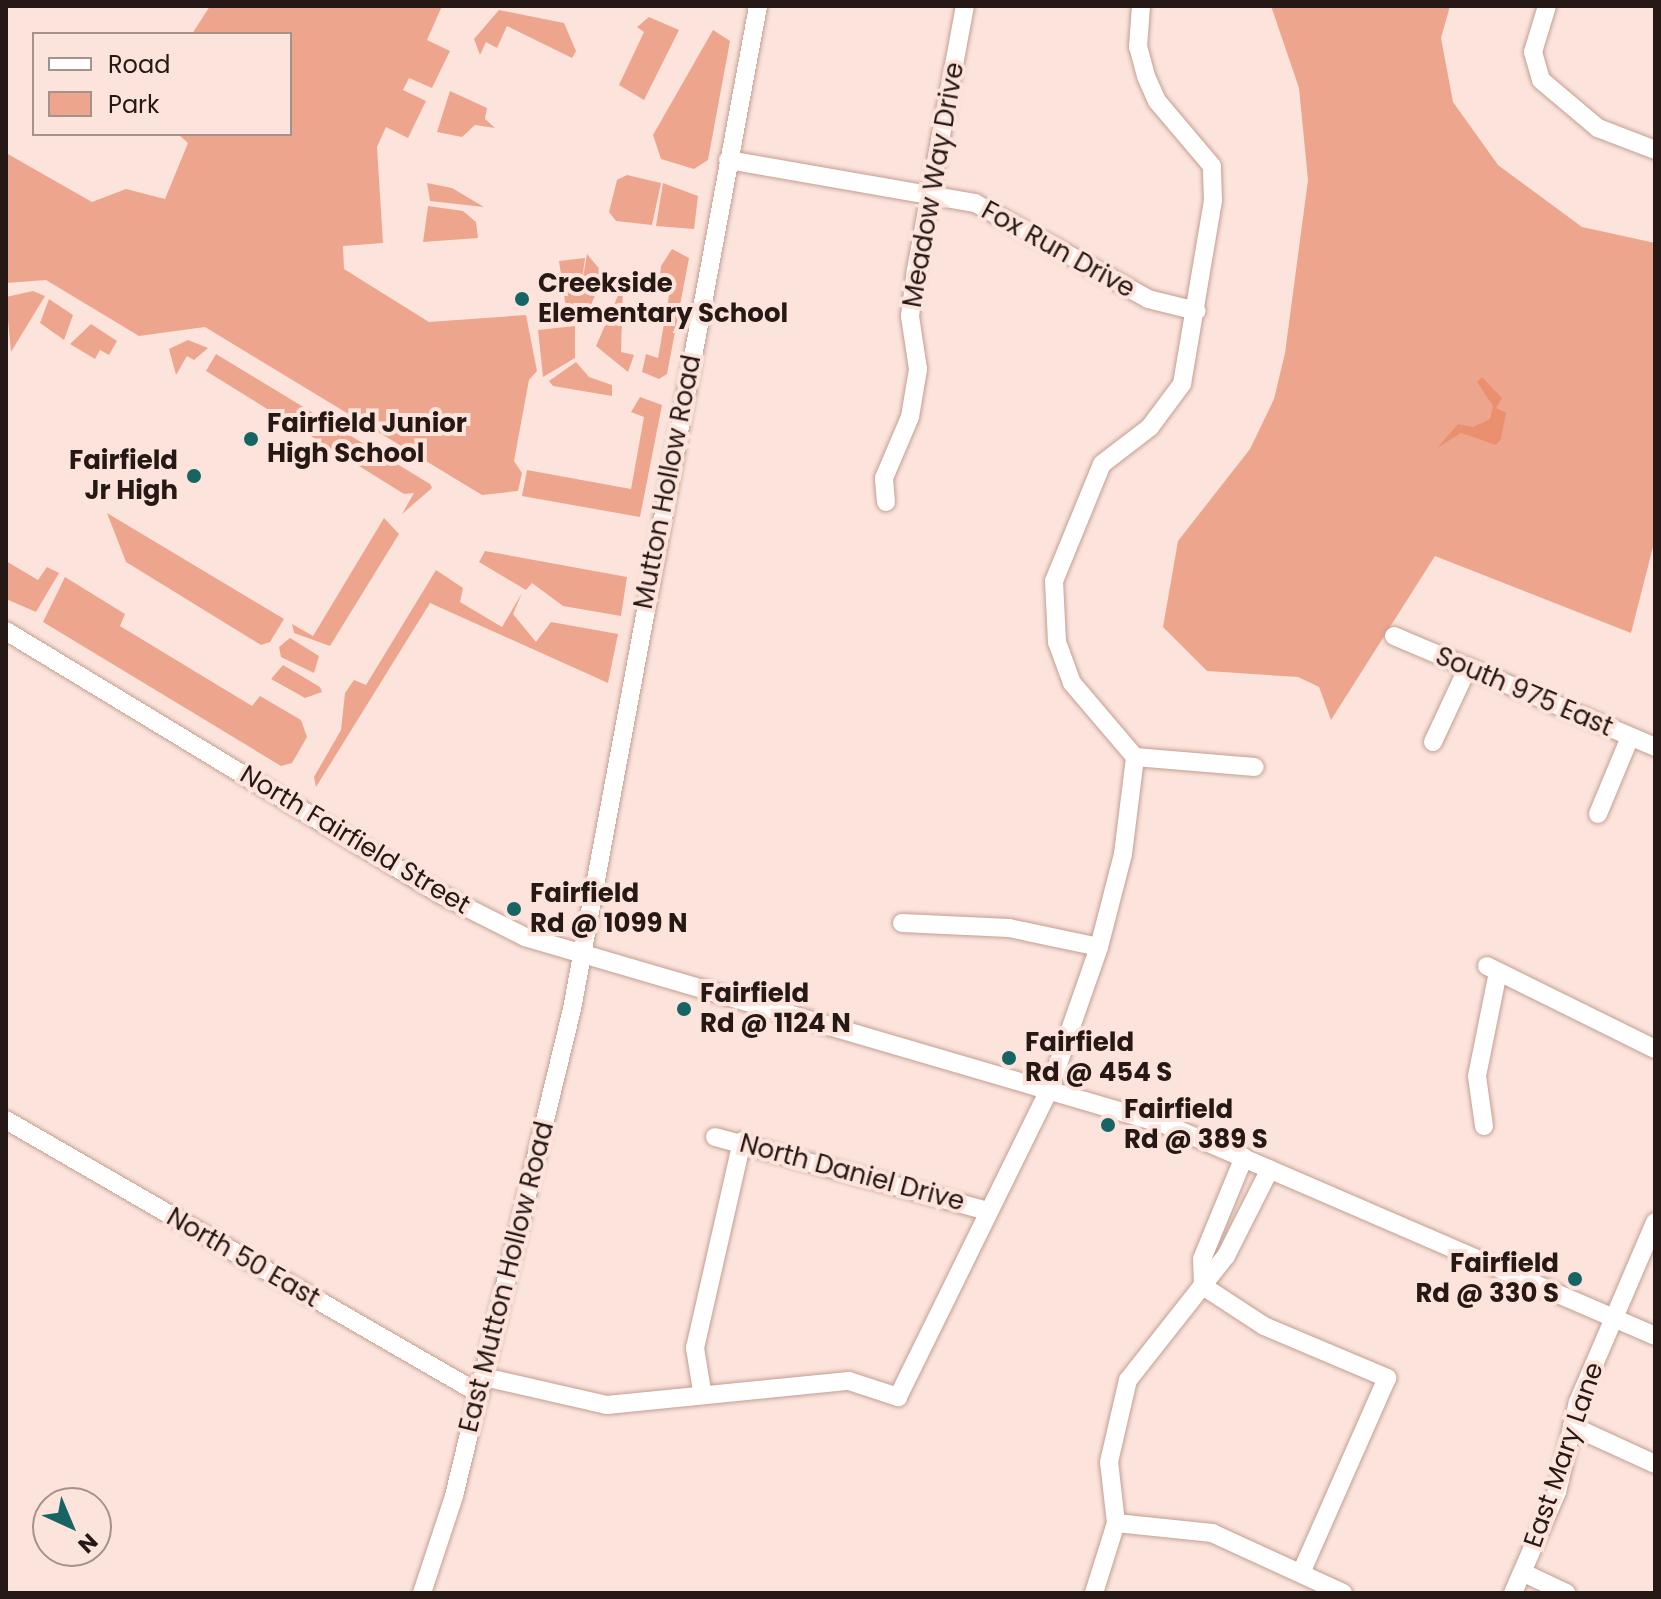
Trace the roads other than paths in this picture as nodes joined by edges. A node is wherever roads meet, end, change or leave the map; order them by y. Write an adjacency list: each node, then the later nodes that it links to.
1 (758, 6): 6 (street, Mutton Hollow Road)
2 (965, 6): 7 (street, Meadow Way Drive)
3 (1141, 6): 8 (street)
4 (1547, 6): 5 (street)
5 (1655, 150)
6 (728, 160): 7 (street, Fox Run Drive); 21 (street, Mutton Hollow Road)
7 (930, 195): 8 (street, Fox Run Drive); 9 (street, Meadow Way Drive)
8 (1197, 311): 16 (street)
9 (886, 502)
10 (6, 631): 21 (street, North Fairfield Street)
11 (1394, 636): 12 (street, South 975 East)
12 (1468, 667): 13 (street, South 975 East); 14 (street)
13 (1630, 737): 15 (street, South 975 East); 18 (street)
14 (1433, 742)
15 (1655, 747)
16 (1135, 757): 17 (street); 20 (street)
17 (1255, 767)
18 (1598, 814)
19 (902, 923): 20 (street)
20 (1099, 947): 23 (street)
21 (581, 958): 23 (street, North Fairfield Street); 35 (street, East Mutton Hollow Road)
22 (1655, 1049): 25 (street)
23 (1049, 1090): 28 (street, North Fairfield Street); 30 (street)
24 (6, 1120): 35 (street, North 50 East)
25 (1484, 1126)
26 (715, 1137): 27 (street, North Daniel Drive)
27 (742, 1141): 30 (street, North Daniel Drive); 36 (street)
28 (1244, 1157): 29 (street, North Fairfield Street); 32 (street)
29 (1270, 1169): 32 (street); 33 (street, North Fairfield Street)
30 (988, 1211): 36 (street, North 50 East)
31 (1655, 1222): 33 (street, East Mary Lane)
32 (1203, 1286): 39 (street); 40 (street)
33 (1614, 1317): 34 (street, North Fairfield Street); 37 (street, East Mary Lane)
34 (1655, 1336)
35 (482, 1386): 36 (street, North 50 East); 42 (street, East Mutton Hollow Road)
36 (702, 1391)
37 (1572, 1426): 38 (street); 41 (street, East Mary Lane)
38 (1655, 1464)
39 (1116, 1523): 40 (street); 43 (street)
40 (1301, 1573): 44 (street)
41 (1524, 1573): 45 (street, East Mary Lane); 46 (street)
42 (422, 1593)
43 (1094, 1593)
44 (1343, 1593)
45 (1513, 1593)
46 (1566, 1593)

